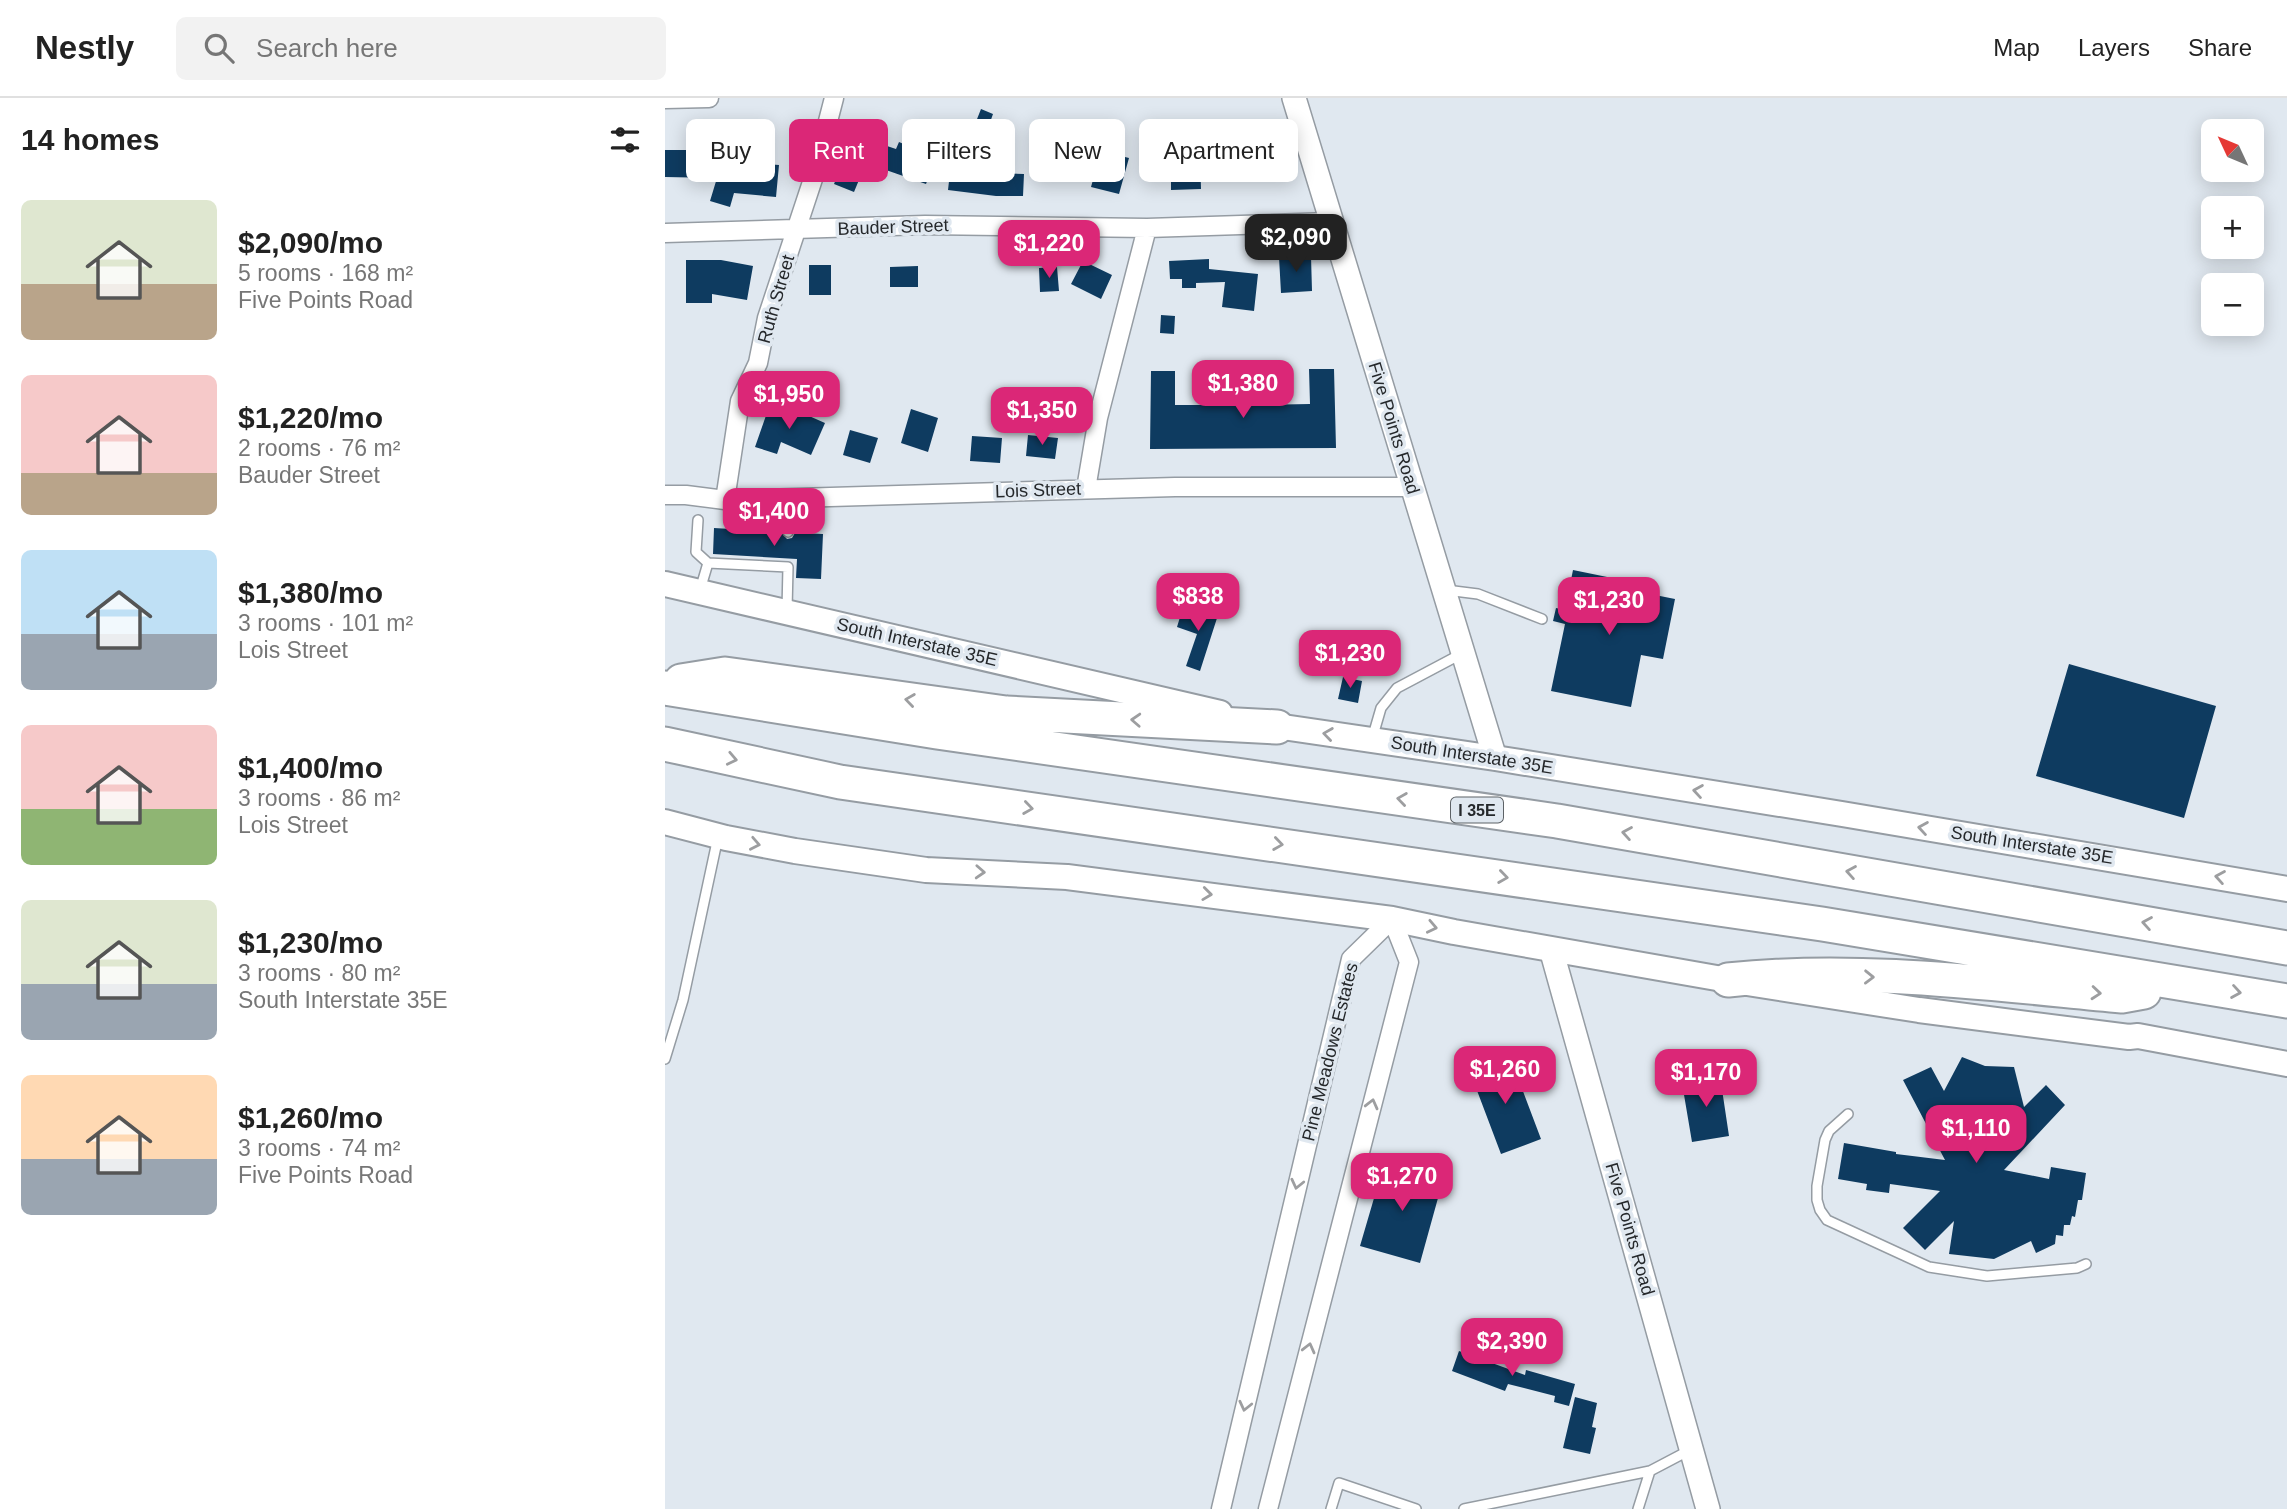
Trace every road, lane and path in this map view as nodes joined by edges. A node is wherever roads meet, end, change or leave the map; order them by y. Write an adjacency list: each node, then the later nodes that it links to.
1 (709, 98): 4 (street)
2 (834, 98): 7 (street, Ruth Street)
3 (1294, 98): 5 (street, Five Points Road)
4 (665, 99)
5 (1331, 222): 6 (street, Bauder Street); 9 (street, Five Points Road)
6 (1147, 228): 7 (street, Bauder Street); 10 (street)
7 (796, 229): 8 (street, Bauder Street); 13 (street, Ruth Street)
8 (665, 233)
9 (1412, 487): 10 (street, Lois Street); 18 (street, Five Points Road)
10 (1086, 489): 12 (street, Lois Street)
11 (665, 495): 13 (street, Lois Street)
12 (789, 498): 13 (street, Lois Street); 15 (lane)
13 (725, 500)
14 (698, 520): 16 (lane)
15 (788, 532)
16 (708, 563): 19 (lane); 20 (lane)
17 (665, 584): 19 (main road, South Interstate 35E)
18 (1444, 590): 21 (lane); 22 (street, Five Points Road)
19 (699, 592): 20 (main road, South Interstate 35E)
20 (787, 612): 24 (main road, South Interstate 35E)
21 (1542, 619)
22 (1463, 653): 25 (lane); 27 (street, Five Points Road)
23 (665, 686): 24 (highway, one-way to 23); 32 (highway, I 35E, one-way to 23)
24 (1277, 727): 25 (main road, South Interstate 35E, one-way to 24)
25 (1371, 740): 27 (main road, South Interstate 35E)
26 (665, 744): 35 (highway, one-way to 35)
27 (1495, 758): 30 (main road, South Interstate 35E, one-way to 27)
28 (665, 822): 29 (main road)
29 (718, 836): 31 (main road, one-way to 31); 37 (lane)
30 (2287, 889)
31 (1392, 919): 33 (main road, one-way to 33); 43 (street, Pine Meadows Estates, one-way to 43); 44 (street, one-way to 31)
32 (2287, 947)
33 (1551, 949): 34 (main road); 41 (street, Five Points Road)
34 (1728, 980): 35 (highway, one-way to 35); 38 (main road)
35 (2185, 984): 36 (highway, one-way to 36)
36 (2287, 1001)
37 (665, 1059)
38 (2287, 1064)
39 (1848, 1114): 40 (lane)
40 (2086, 1264)
41 (1692, 1449): 42 (lane); 49 (street, Five Points Road)
42 (1650, 1471): 47 (lane); 48 (lane)
43 (1221, 1509)
44 (1268, 1509)
45 (1331, 1509): 46 (lane)
46 (1416, 1509)
47 (1464, 1509)
48 (1638, 1509)
49 (1708, 1509)

